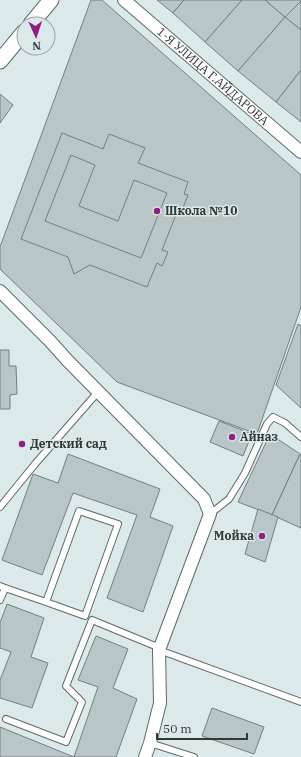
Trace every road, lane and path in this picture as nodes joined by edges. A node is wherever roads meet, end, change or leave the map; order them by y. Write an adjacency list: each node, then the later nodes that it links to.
1 (51, 0): 3 (street)
2 (124, 0): 6 (street, 1-Я УЛИЦА Г.АЙДАРОВА)
3 (38, 16)
4 (16, 42): 5 (street)
5 (0, 61)
6 (301, 152)
7 (0, 291): 8 (street)
8 (98, 392): 10 (lane); 11 (street)
9 (301, 437): 11 (lane)
10 (0, 507)
11 (210, 514): 17 (street)
12 (2, 587): 13 (lane); 14 (lane)
13 (0, 600)
14 (46, 602): 15 (lane); 15 (lane)
15 (85, 616): 16 (lane)
16 (92, 620): 17 (lane); 19 (lane)
17 (159, 649): 18 (lane); 20 (street)
18 (301, 702)
19 (6, 719)
20 (150, 743): 21 (street); 22 (lane)
21 (145, 757)
22 (194, 757)

